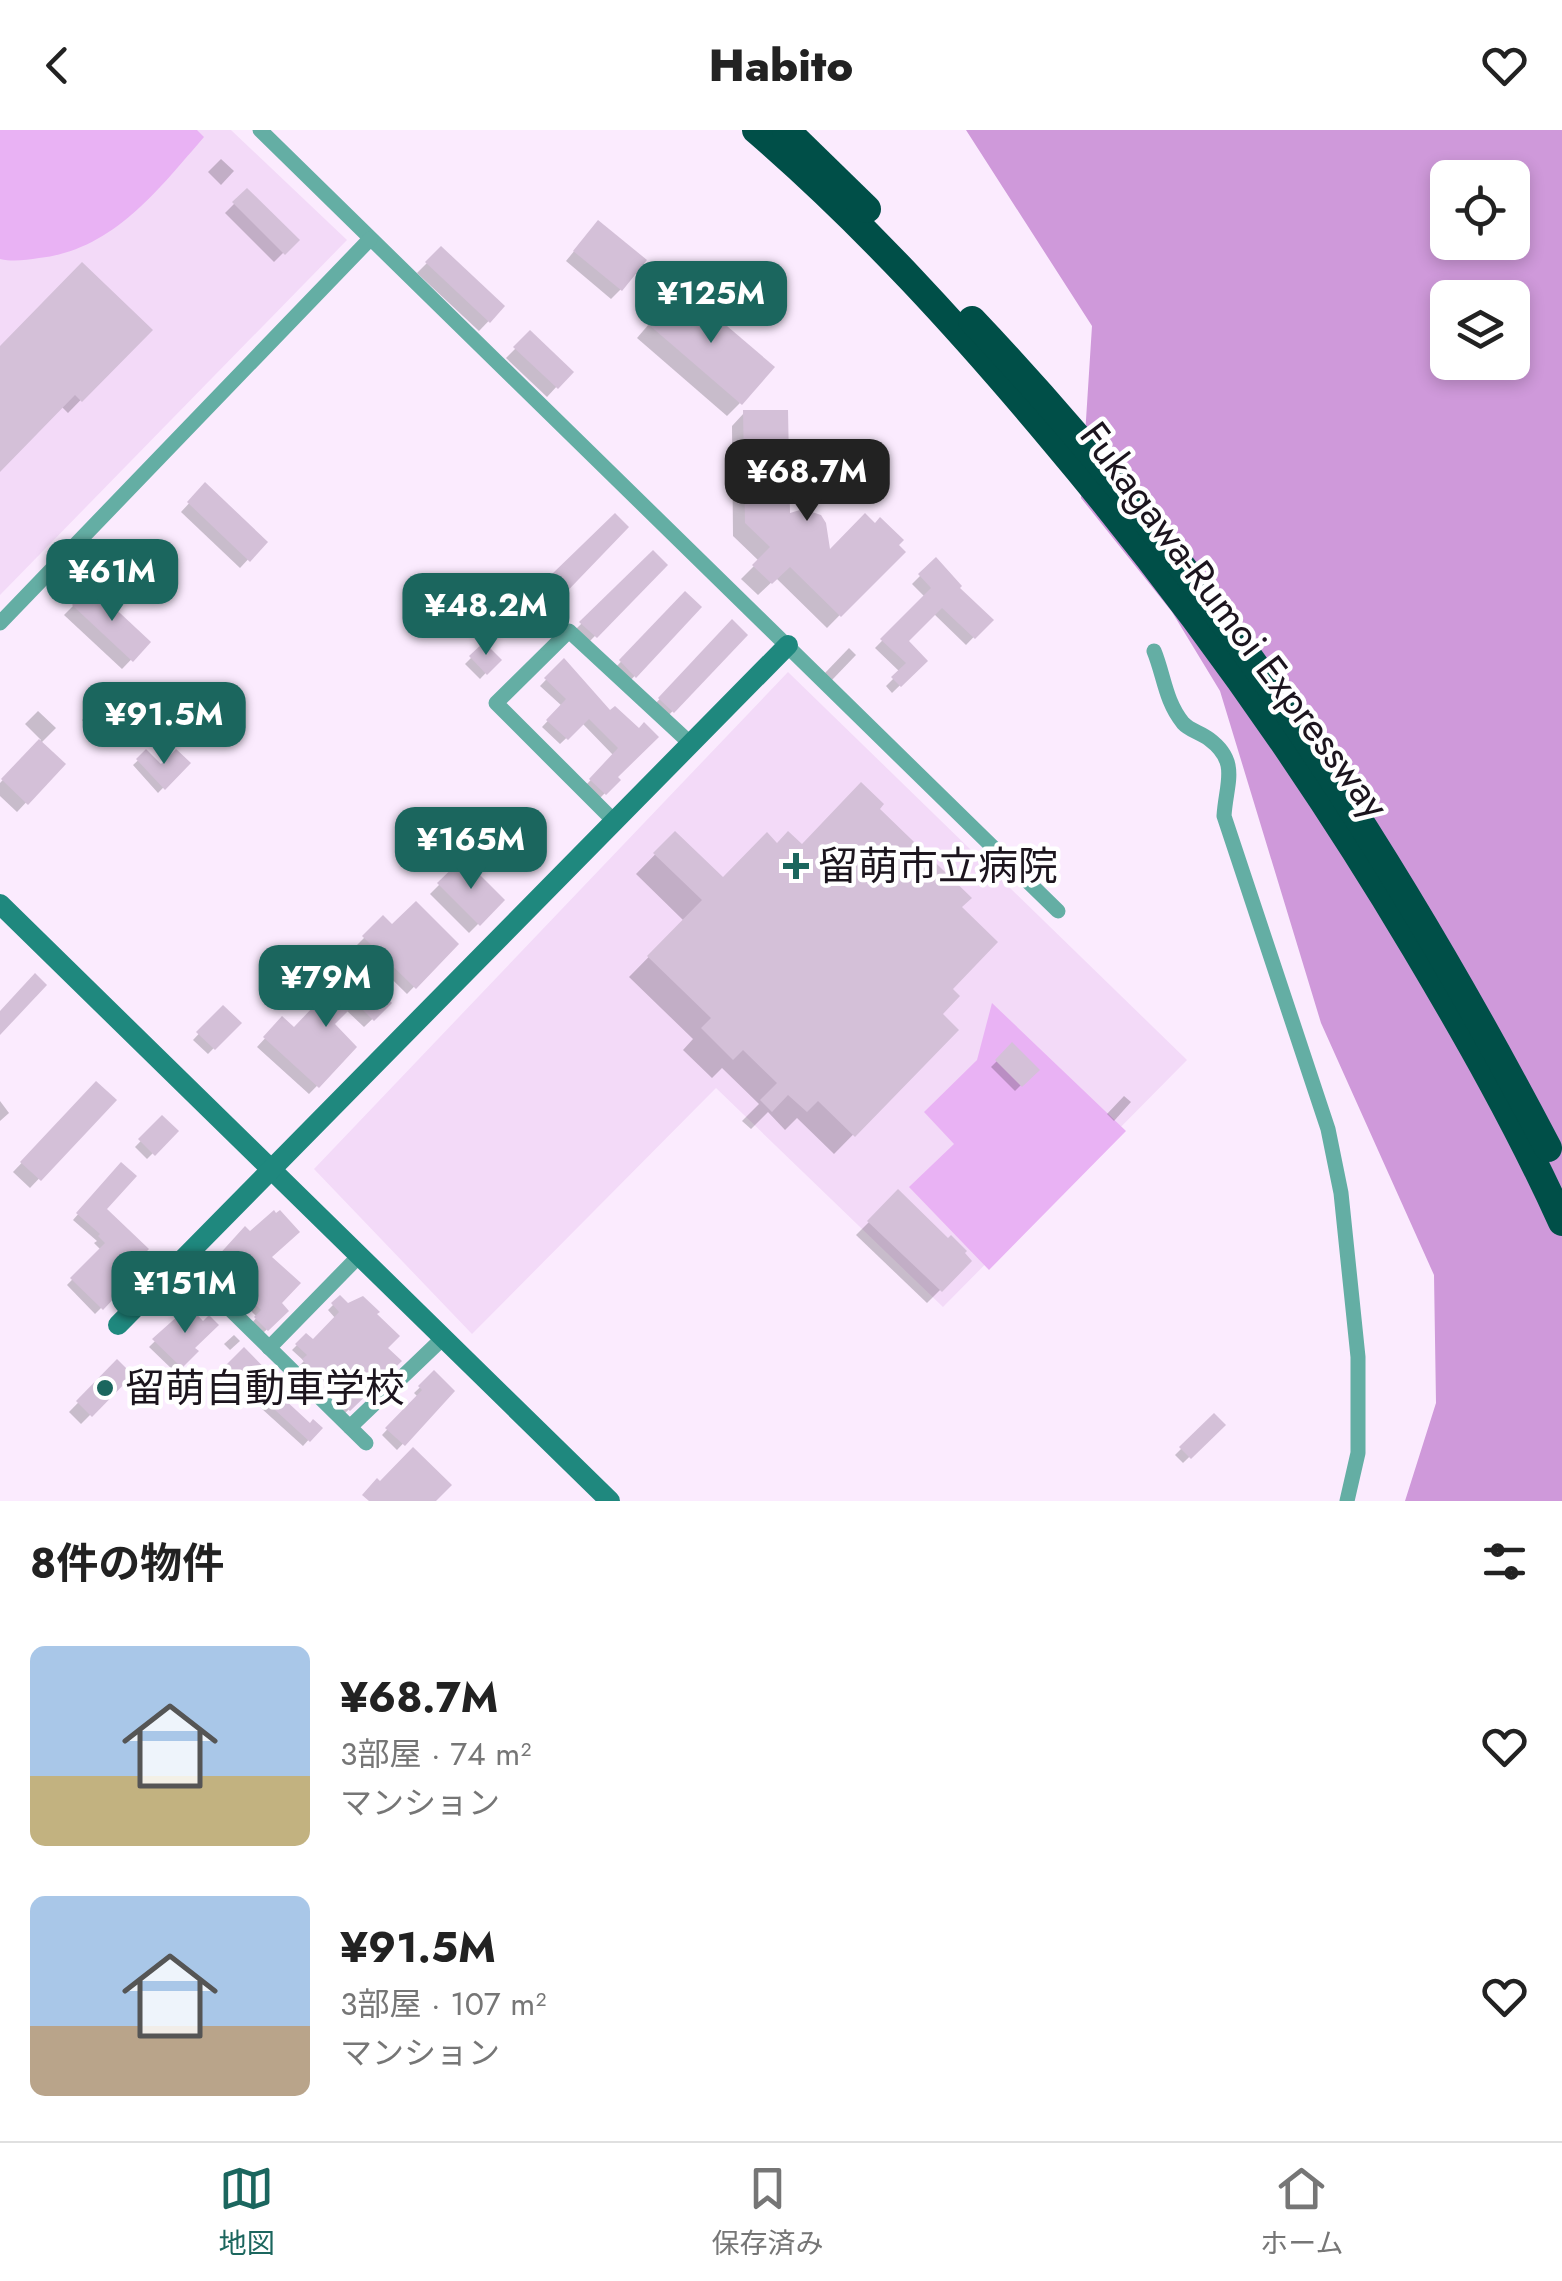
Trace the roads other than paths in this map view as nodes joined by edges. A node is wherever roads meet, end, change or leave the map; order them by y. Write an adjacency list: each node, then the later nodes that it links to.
1 (260, 130): 4 (street)
2 (756, 130): 14 (highway, Fukagawa-Rumoi Expressway)
3 (786, 130): 13 (highway, Fukagawa-Rumoi Expressway)
4 (370, 239): 5 (street); 6 (street)
5 (0, 623)
6 (788, 645): 8 (street); 11 (street)
7 (1154, 651): 23 (street)
8 (690, 744): 9 (street); 9 (street)
9 (615, 822): 12 (street)
10 (0, 904): 12 (street)
11 (1058, 911)
12 (272, 1171): 15 (street); 16 (street)
13 (1562, 1176)
14 (1562, 1222)
15 (359, 1256): 18 (street); 19 (street)
16 (182, 1262): 17 (street); 19 (street)
17 (118, 1325)
18 (442, 1338): 20 (street); 22 (street)
19 (269, 1348): 20 (street)
20 (350, 1427): 21 (street)
21 (366, 1443)
22 (610, 1501)
23 (1348, 1501)

